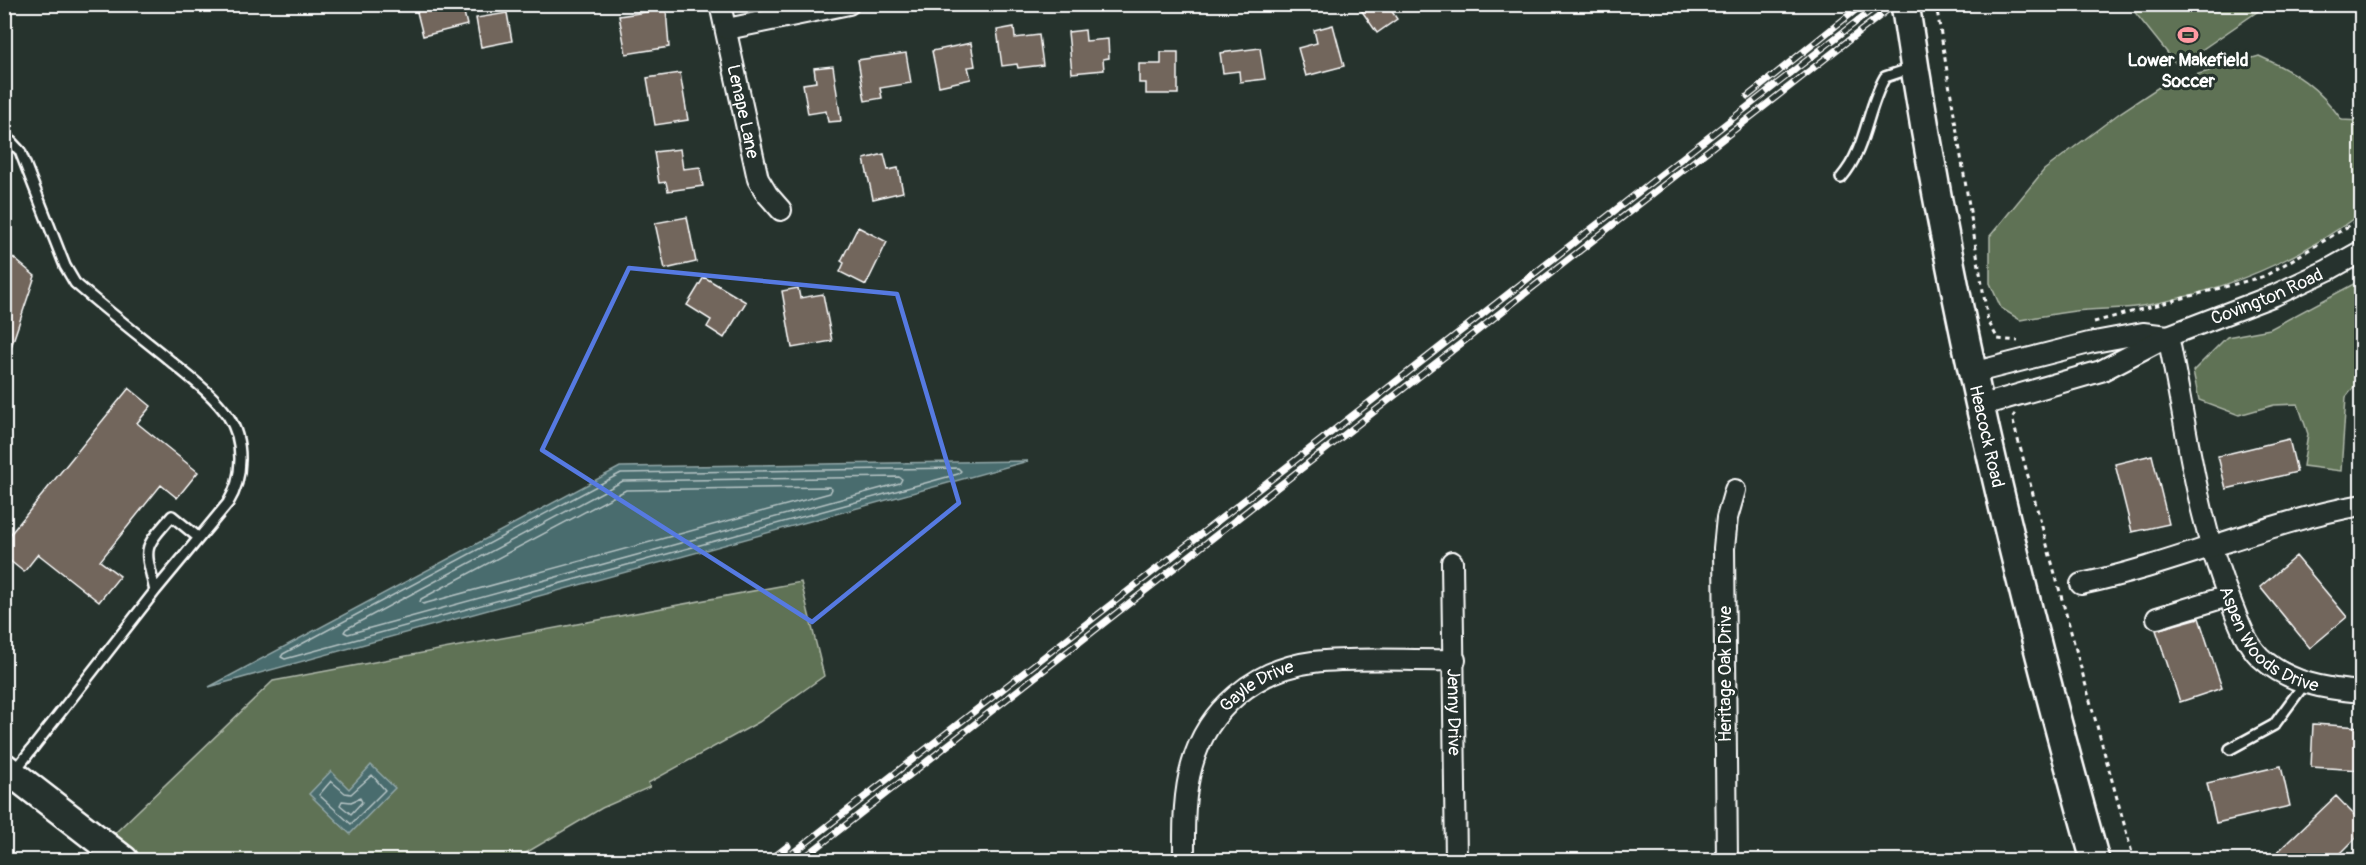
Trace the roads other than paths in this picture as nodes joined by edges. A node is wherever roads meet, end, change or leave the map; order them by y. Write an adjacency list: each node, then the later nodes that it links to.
1 (720, 4): 4 (street, Lenape Lane)
2 (849, 4): 4 (street)
3 (1905, 4): 5 (main road, Heacock Road)
4 (726, 29): 8 (street, Lenape Lane)
5 (1914, 67): 7 (lane); 11 (main road, Heacock Road)
6 (4, 134): 15 (lane)
7 (1842, 178)
8 (781, 210)
9 (2361, 251): 10 (street, Covington Road)
10 (2168, 336): 11 (street, Covington Road); 12 (street, Covington Road); 16 (street, Aspen Woods Drive)
11 (1972, 373): 12 (main road, Heacock Road)
12 (1979, 406): 31 (main road, Heacock Road)
13 (1735, 490): 30 (street, Heritage Oak Drive)
14 (2361, 505): 16 (street)
15 (200, 538): 19 (lane); 19 (lane)
16 (2210, 545): 18 (street); 20 (street, Aspen Woods Drive)
17 (1452, 562): 22 (street, Jenny Drive)
18 (2081, 584)
19 (156, 591): 26 (lane)
20 (2228, 596): 21 (street); 23 (street, Aspen Woods Drive)
21 (2157, 618)
22 (1455, 660): 28 (street, Gayle Drive); 29 (street, Jenny Drive)
23 (2305, 683): 24 (street, Aspen Woods Drive); 25 (lane)
24 (2361, 692)
25 (2230, 749)
26 (9, 771): 27 (main road)
27 (124, 861)
28 (1184, 861)
29 (1456, 861)
30 (1726, 861)
31 (2095, 861)

